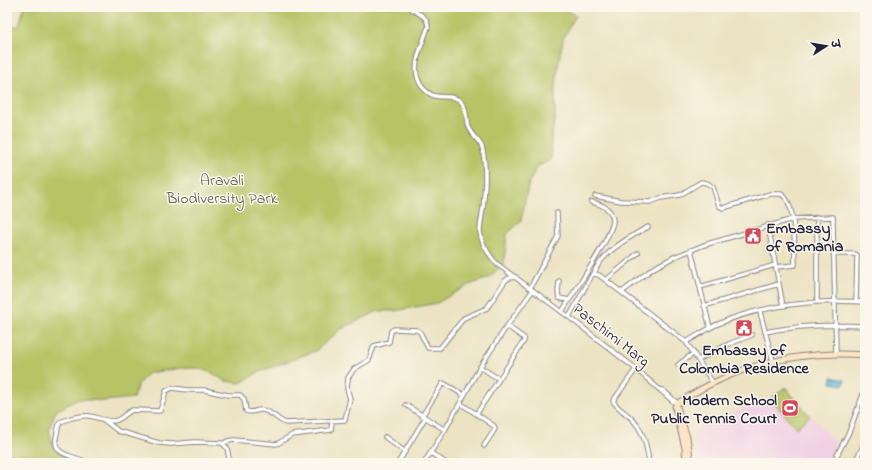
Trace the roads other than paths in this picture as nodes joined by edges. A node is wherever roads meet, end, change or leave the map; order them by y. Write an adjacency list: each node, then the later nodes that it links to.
1 (409, 7): 14 (street, Paschimi Marg)
2 (595, 196): 6 (street)
3 (591, 202): 21 (street)
4 (557, 213): 19 (street)
5 (817, 217): 6 (street); 11 (street); 24 (street)
6 (793, 218): 7 (street); 12 (street)
7 (768, 225): 9 (street); 12 (street)
8 (648, 227): 13 (street)
9 (691, 250): 18 (street); 20 (street)
10 (638, 253): 15 (street)
11 (834, 254): 22 (street); 23 (street)
12 (775, 266): 17 (street); 18 (street)
13 (594, 274): 15 (street); 30 (street)
14 (516, 277): 19 (street, Paschimi Marg); 59 (street)
15 (606, 280): 20 (street)
16 (559, 281): 21 (street)
17 (779, 284): 26 (street); 27 (street)
18 (700, 287): 26 (street)
19 (532, 289): 28 (street, Paschimi Marg); 32 (street)
20 (622, 292): 37 (street)
21 (569, 300): 28 (street)
22 (836, 301): 23 (street); 24 (street); 31 (street)
23 (856, 301): 25 (street)
24 (817, 302): 27 (street)
25 (865, 302)
26 (704, 306): 34 (street)
27 (783, 306): 29 (street)
28 (562, 312): 30 (street, Paschimi Marg)
29 (760, 312): 34 (street); 35 (street)
30 (569, 316): 45 (street, Paschimi Marg)
31 (835, 325): 33 (street); 35 (street); 39 (street)
32 (507, 326): 44 (street); 46 (street)
33 (865, 326)
34 (710, 328): 37 (street)
35 (765, 332): 42 (street)
36 (752, 335): 41 (street)
37 (686, 342): 38 (street)
38 (694, 353): 41 (street); 43 (street)
39 (836, 353): 40 (main road); 42 (main road)
40 (865, 355)
41 (698, 360): 47 (street)
42 (773, 361): 47 (main road)
43 (678, 365)
44 (480, 367): 46 (street); 49 (street)
45 (636, 369): 51 (street, Paschimi Marg); 72 (street)
46 (499, 379): 55 (street)
47 (713, 383): 51 (main road)
48 (865, 389): 53 (street)
49 (464, 396): 50 (street); 56 (street)
50 (460, 403): 55 (street); 60 (street)
51 (677, 404): 73 (main road); 74 (main road)
52 (406, 405): 56 (street)
53 (860, 405): 54 (street); 75 (street)
54 (865, 406)
55 (477, 413): 64 (street)
56 (422, 416): 57 (street)
57 (425, 418): 60 (street); 65 (street)
58 (104, 420): 59 (street); 62 (street); 67 (street)
59 (332, 421): 62 (street)
60 (445, 430): 66 (street)
61 (385, 437): 65 (street)
62 (224, 443): 68 (street)
63 (865, 443): 76 (street)
64 (484, 446)
65 (405, 452): 69 (street)
66 (431, 453): 70 (street); 71 (street)
67 (88, 463)
68 (230, 463)
69 (398, 463)
70 (424, 463)
71 (446, 463)
72 (649, 463)
73 (686, 463)
74 (691, 463)
75 (833, 463)
76 (854, 463)

